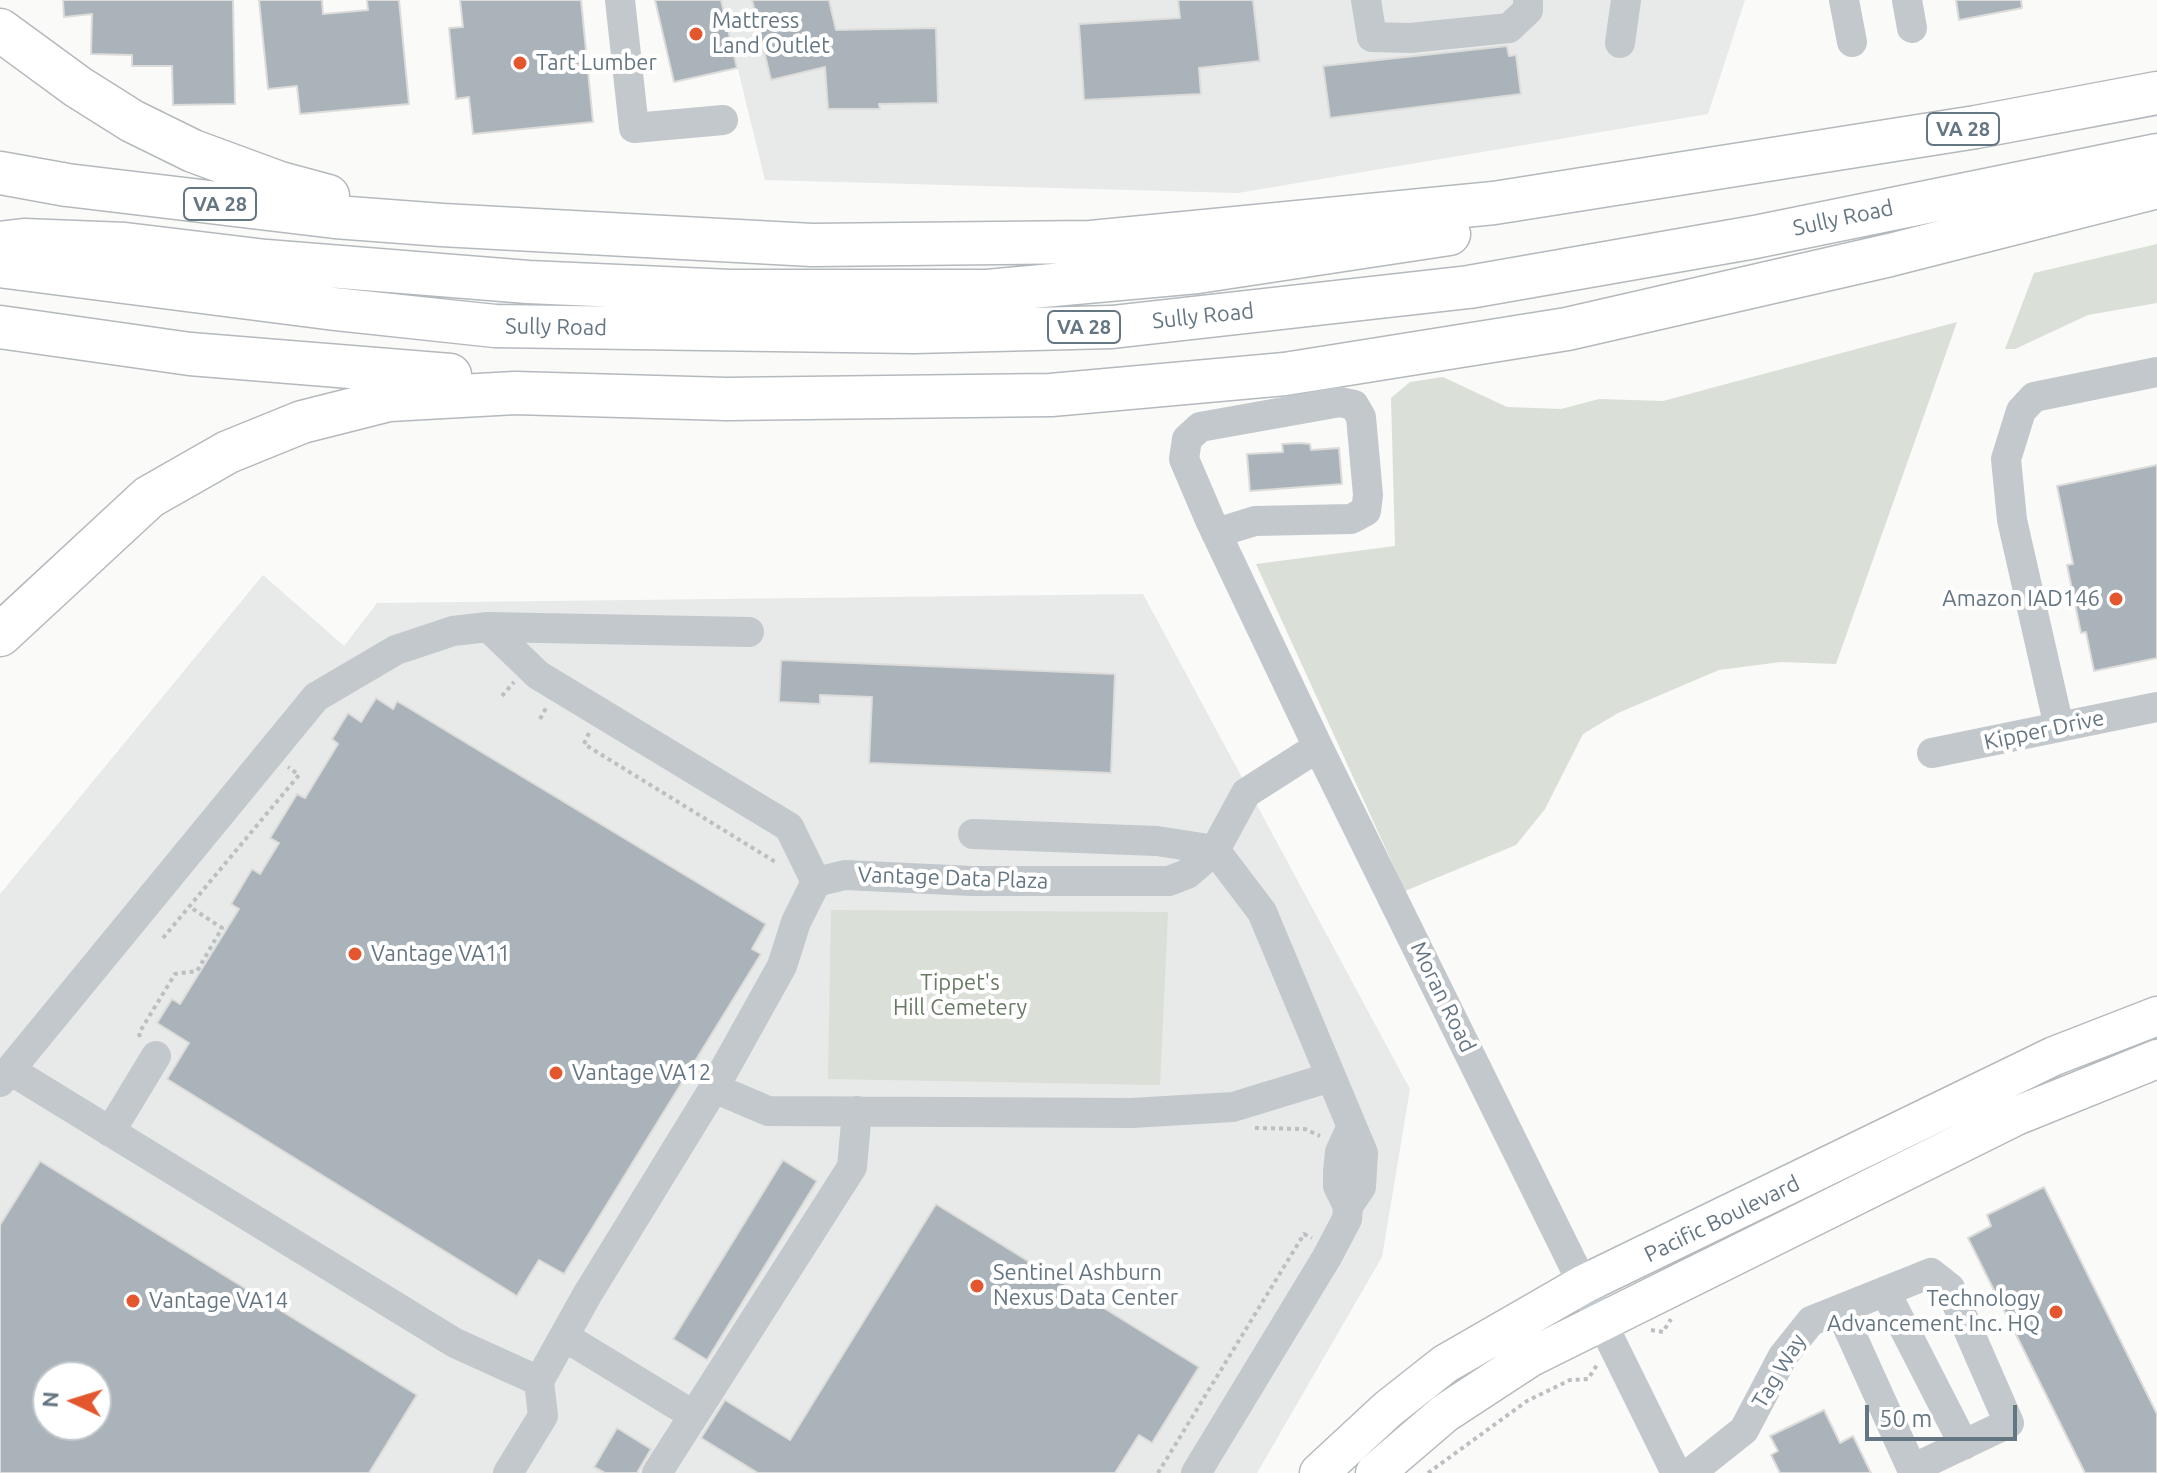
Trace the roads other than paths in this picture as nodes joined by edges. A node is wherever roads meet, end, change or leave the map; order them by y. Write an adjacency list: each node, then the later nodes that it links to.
1 (620, 0): 10 (street)
2 (1366, 0): 3 (street)
3 (1528, 0)
4 (1626, 0): 8 (street)
5 (1844, 0): 7 (street)
6 (0, 30): 15 (highway)
7 (1852, 42)
8 (1620, 43)
9 (2157, 93): 13 (highway, VA 28)
10 (723, 120)
11 (2157, 155): 17 (highway, Sully Road / VA 28)
12 (0, 173): 15 (highway, VA 28)
13 (1604, 187): 15 (highway, VA 28); 16 (highway)
14 (2157, 187): 20 (highway)
15 (442, 225)
16 (0, 243)
17 (0, 266)
18 (0, 327): 20 (highway)
19 (2157, 372): 26 (street)
20 (726, 399): 24 (highway)
21 (1213, 526): 21 (street, Moran Road); 27 (street, Moran Road)
22 (488, 627): 23 (street); 31 (street); 35 (street)
23 (749, 632)
24 (0, 635)
25 (2157, 707): 26 (street, Kipper Drive)
26 (2059, 727): 28 (street, Kipper Drive)
27 (1318, 747): 30 (street, Vantage Data Plaza); 40 (street, Moran Road)
28 (1932, 753)
29 (973, 834): 30 (street)
30 (1215, 850): 31 (street, Vantage Data Plaza); 36 (street)
31 (816, 882): 37 (street)
32 (2157, 1016): 40 (main road, Pacific Boulevard)
33 (149, 1050): 39 (street)
34 (2157, 1059): 44 (main road, Pacific Boulevard)
35 (5, 1076): 39 (street)
36 (1331, 1077): 38 (street); 50 (street)
37 (714, 1088): 38 (street); 43 (street)
38 (857, 1111): 46 (street)
39 (110, 1132): 45 (street)
40 (1584, 1284): 44 (street, Moran Road); 51 (main road, Pacific Boulevard)
41 (1885, 1291): 42 (street, Tag Way); 47 (street); 47 (street, Tag Way)
42 (1840, 1310): 47 (street); 54 (street, Tag Way)
43 (565, 1337): 45 (street); 46 (street)
44 (1609, 1337): 52 (main road, Pacific Boulevard); 53 (street, Moran Road)
45 (539, 1381): 48 (street)
46 (693, 1415): 49 (street)
47 (1964, 1445)
48 (508, 1473)
49 (657, 1473)
50 (1196, 1473)
51 (1319, 1473)
52 (1375, 1473)
53 (1676, 1473)
54 (1690, 1473)

